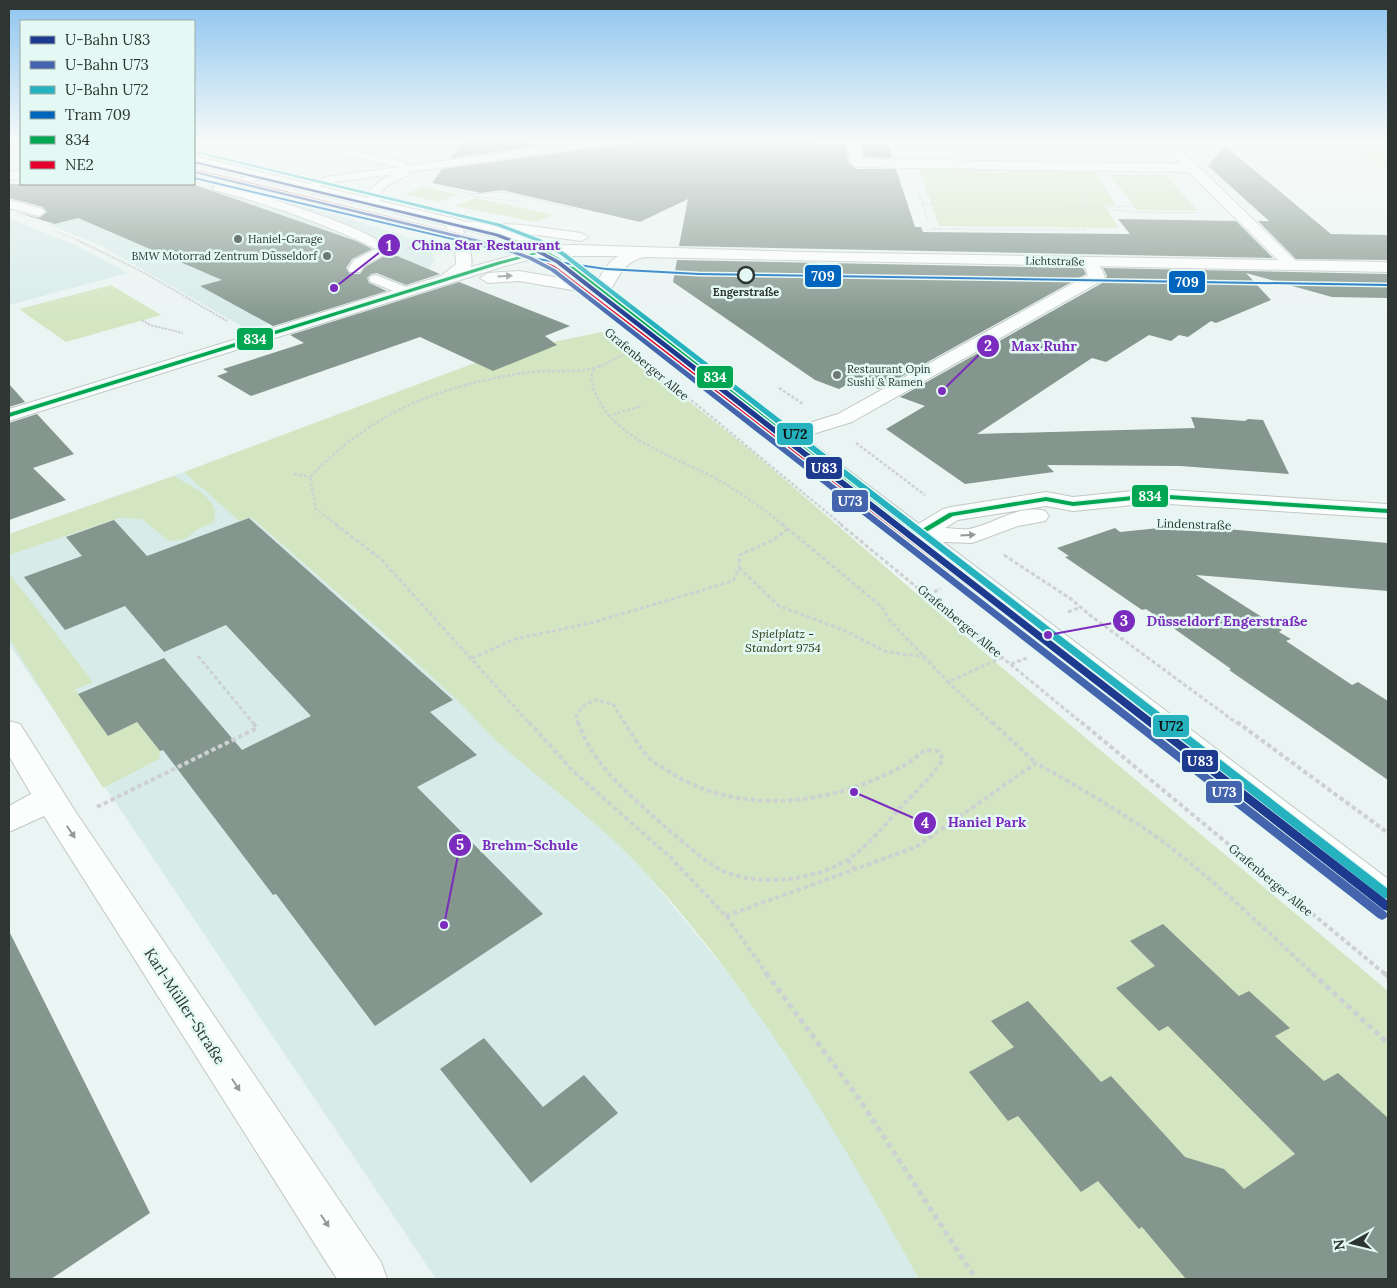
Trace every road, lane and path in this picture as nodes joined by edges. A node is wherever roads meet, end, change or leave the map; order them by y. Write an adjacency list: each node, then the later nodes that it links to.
1 (254, 200): 12 (lane)
2 (296, 200): 12 (lane)
3 (362, 200): 7 (street)
4 (538, 200): 13 (path)
5 (922, 200): 9 (path)
6 (1226, 200): 15 (street)
7 (374, 203): 17 (street)
8 (9, 204): 14 (lane)
9 (923, 204): 11 (path); 16 (path)
10 (1134, 206): 11 (path)
11 (1086, 207): 15 (path)
12 (276, 208): 22 (lane)
13 (580, 210)
14 (40, 212)
15 (1239, 213): 30 (street)
16 (928, 221)
17 (451, 222): 18 (street); 34 (street)
18 (471, 226): 26 (street); 28 (street)
19 (931, 229): 20 (path)
20 (1086, 230)
21 (55, 231): 37 (path)
22 (354, 233): 23 (lane); 25 (lane)
23 (336, 234)
24 (437, 244): 25 (path)
25 (383, 251): 32 (lane)
26 (545, 251): 27 (street); 34 (street); 35 (street)
27 (640, 253): 28 (street); 35 (street)
28 (722, 255): 29 (street, Lichtstraße)
29 (1092, 262): 30 (street, Lichtstraße); 46 (street)
30 (1292, 265): 31 (street, Lichtstraße)
31 (1388, 267)
32 (355, 269)
33 (376, 279): 36 (lane)
34 (443, 281): 35 (street, one-way to 35); 36 (street)
35 (602, 290): 46 (street)
36 (406, 292): 37 (street)
37 (258, 338): 44 (street)
38 (623, 345): 39 (path, Grafenberger Allee)
39 (631, 351): 40 (path, Grafenberger Allee); 42 (path)
40 (638, 357)
41 (646, 364): 59 (path, Grafenberger Allee)
42 (596, 368): 45 (path); 49 (path)
43 (642, 406): 45 (path)
44 (9, 414)
45 (608, 416): 52 (path)
46 (790, 435): 53 (street)
47 (874, 456): 50 (path)
48 (294, 474): 49 (path)
49 (310, 478): 66 (path)
50 (930, 499)
51 (1388, 511): 53 (street, Lindenstraße)
52 (788, 529): 57 (path); 63 (path)
53 (919, 534): 76 (street)
54 (1001, 552): 56 (path)
55 (1008, 552): 56 (path)
56 (1009, 558): 60 (path)
57 (739, 568): 63 (path); 66 (path)
58 (946, 588): 59 (path)
59 (928, 594): 64 (path, Grafenberger Allee)
60 (1082, 607): 61 (path); 73 (path)
61 (1066, 613)
62 (198, 656): 71 (path)
63 (926, 657): 68 (path)
64 (1003, 657): 67 (path, Grafenberger Allee); 68 (path)
65 (1028, 657): 67 (path)
66 (472, 658): 77 (path)
67 (1012, 664): 78 (path, Grafenberger Allee)
68 (948, 682): 70 (path)
69 (9, 731): 71 (street, Karl-Müller-Straße)
70 (1036, 763): 75 (path); 79 (path)
71 (58, 811): 72 (street); 80 (street, Karl-Müller-Straße, one-way to 80)
72 (9, 820)
73 (1388, 833)
74 (848, 860): 74 (path); 75 (path)
75 (855, 870): 77 (path)
76 (1388, 898)
77 (726, 916): 81 (path)
78 (1388, 976)
79 (1388, 1043)
80 (364, 1279)
81 (976, 1279)

